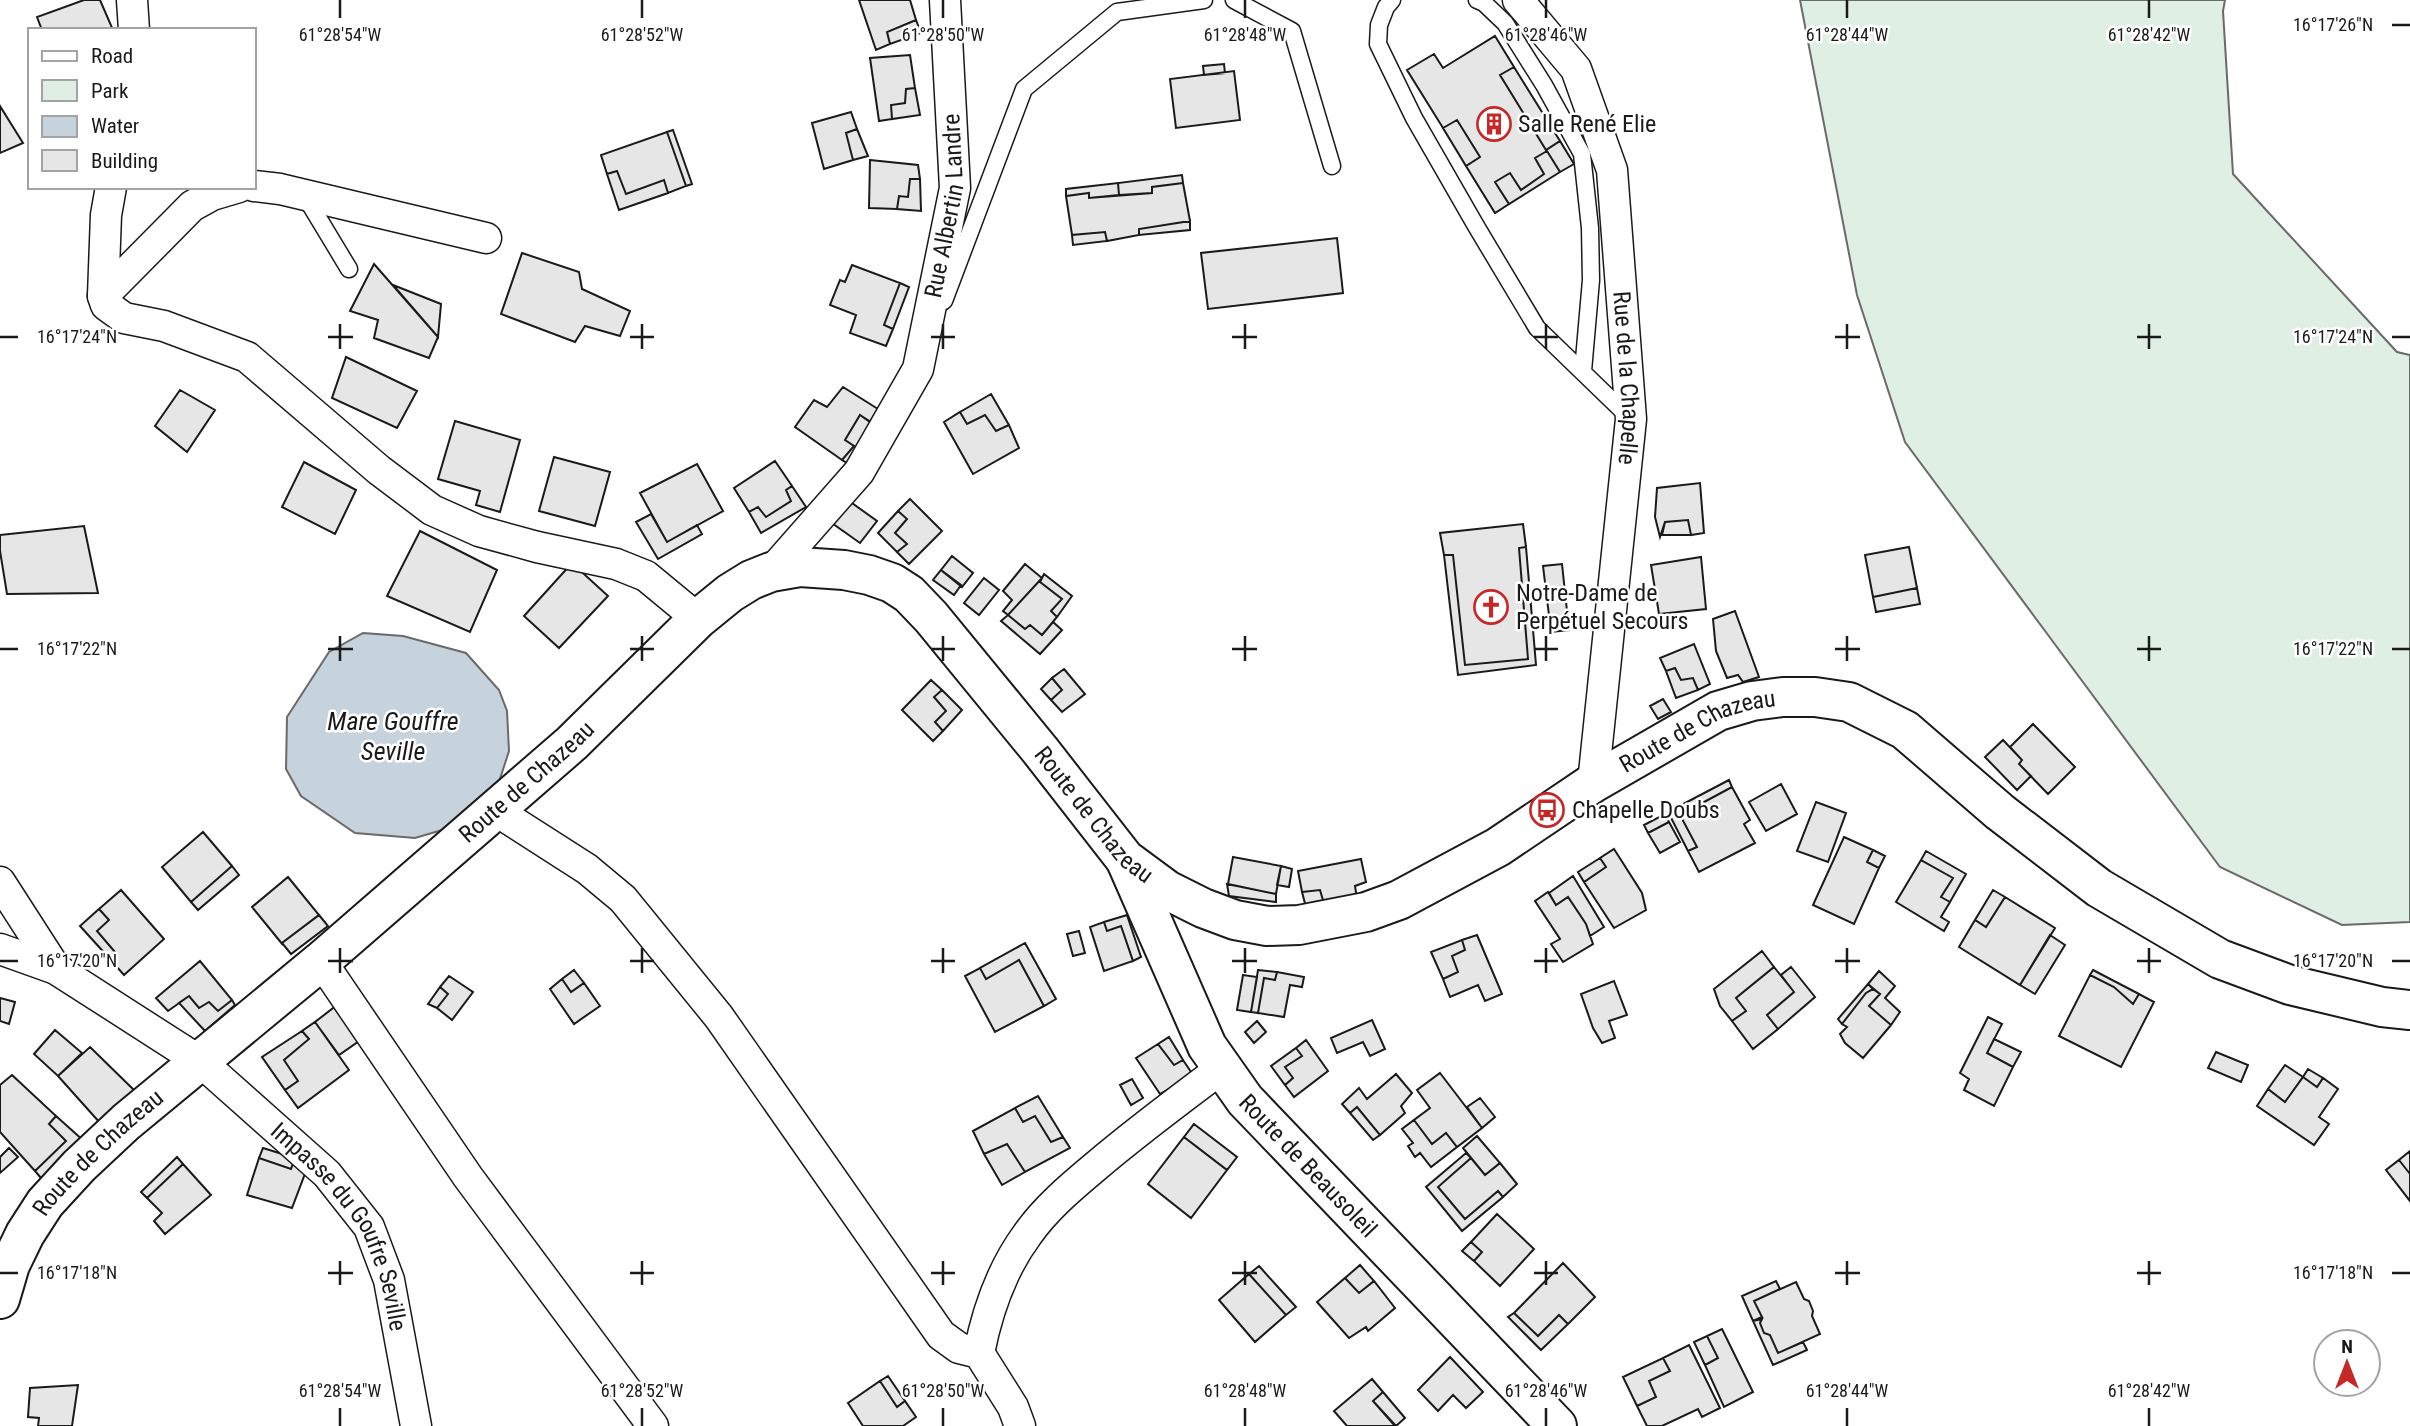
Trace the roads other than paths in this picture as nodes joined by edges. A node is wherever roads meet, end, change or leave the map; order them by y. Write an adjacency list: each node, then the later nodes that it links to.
1 (132, 0): 8 (street)
2 (945, 0): 17 (street, Rue Albertin Landre)
3 (1205, 0): 17 (lane)
4 (1234, 0): 9 (lane)
5 (1392, 0): 18 (lane)
6 (1477, 0): 18 (lane)
7 (1517, 0): 19 (street, Rue de la Chapelle)
8 (134, 28)
9 (1332, 166)
10 (256, 186): 13 (street)
11 (111, 189): 16 (street)
12 (232, 189): 16 (street)
13 (305, 196): 14 (street); 15 (lane)
14 (486, 238)
15 (349, 269)
16 (103, 296): 21 (street)
17 (918, 369): 20 (street, Rue Albertin Landre)
18 (1583, 371): 19 (lane)
19 (1631, 419): 22 (street, Rue de la Chapelle)
20 (772, 572): 21 (main road, Route de Chazeau); 24 (main road, Route de Chazeau)
21 (698, 619): 23 (main road, Route de Chazeau)
22 (1593, 783): 24 (main road, Route de Chazeau); 29 (main road, Route de Chazeau)
23 (495, 810): 27 (main road, Route de Chazeau); 33 (street)
24 (1125, 859): 31 (main road, Route de Beausoleil)
25 (0, 882): 28 (street)
26 (0, 949): 28 (street)
27 (321, 961): 30 (main road, Route de Chazeau); 35 (street)
28 (56, 969): 30 (street, Impasse du Goufre Seville)
29 (2410, 1010)
30 (201, 1062): 32 (main road, Route de Chazeau); 34 (street, Impasse du Goufre Seville)
31 (1222, 1068): 33 (street); 37 (main road, Route de Beausoleil)
32 (0, 1299)
33 (979, 1353): 36 (street)
34 (415, 1426)
35 (653, 1426)
36 (1020, 1426)
37 (1558, 1426)

